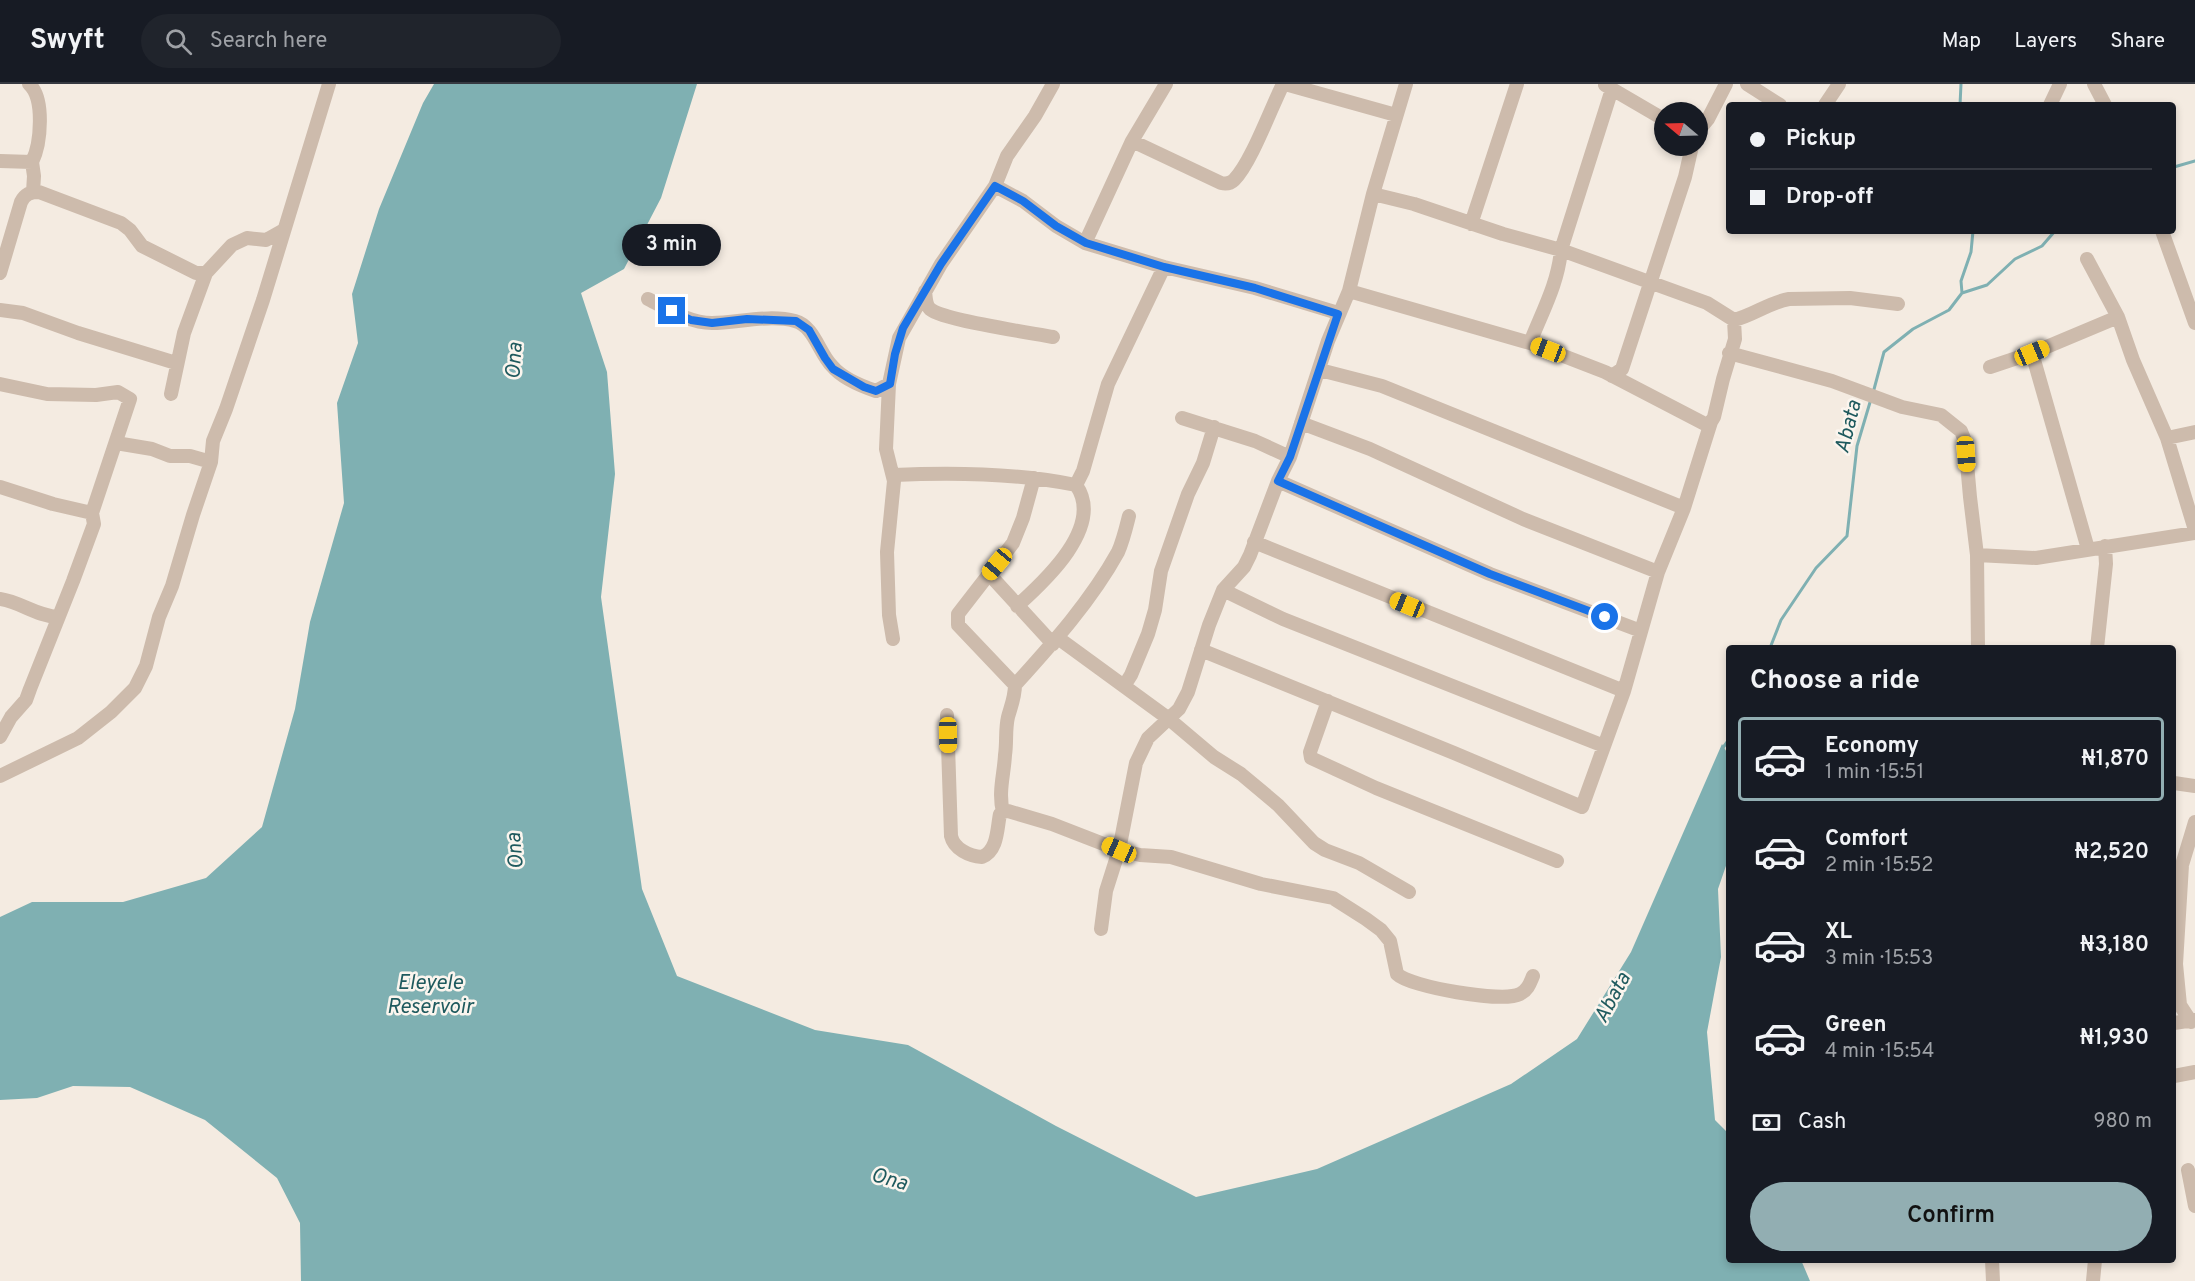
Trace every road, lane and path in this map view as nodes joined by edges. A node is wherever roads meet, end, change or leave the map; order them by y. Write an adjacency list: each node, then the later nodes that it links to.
1 (29, 84): 24 (street)
2 (329, 84): 29 (street)
3 (1053, 84): 25 (street)
4 (1166, 84): 21 (street)
5 (1406, 84): 19 (street)
6 (1517, 84): 28 (street)
7 (1726, 84): 20 (street)
8 (1748, 84): 14 (street)
9 (1839, 84): 15 (street)
10 (2060, 84): 16 (street)
11 (2094, 84): 17 (street)
12 (1290, 85): 19 (street); 21 (street)
13 (1608, 86): 18 (street); 32 (street)
14 (1775, 102)
15 (1827, 102)
16 (2051, 102)
17 (2103, 102)
18 (1654, 113)
19 (1396, 115): 27 (street)
20 (1708, 119)
21 (1132, 141): 31 (street)
22 (1690, 156): 37 (street)
23 (0, 161): 24 (street)
24 (32, 162): 26 (street)
25 (995, 186): 31 (street); 38 (street)
26 (33, 192): 35 (street); 36 (street)
27 (1373, 194): 28 (street); 39 (street)
28 (1471, 224): 32 (street)
29 (282, 231): 36 (street); 66 (street)
30 (2163, 234): 46 (street)
31 (1086, 243): 34 (street)
32 (1561, 250): 37 (street); 48 (street)
33 (2087, 259): 44 (street)
34 (1164, 267): 43 (street); 70 (street)
35 (0, 273)
36 (206, 273): 51 (street)
37 (1652, 282): 45 (street); 54 (street)
38 (925, 291): 47 (street); 56 (street)
39 (1349, 291): 43 (street); 48 (street)
40 (648, 299): 56 (street)
41 (1898, 304): 45 (street)
42 (0, 309): 51 (street)
43 (1338, 314): 53 (street)
44 (2118, 316): 50 (street); 63 (street)
45 (1734, 320): 49 (street)
46 (2195, 323)
47 (1053, 337)
48 (1530, 343): 54 (street)
49 (1729, 353): 59 (street); 79 (street)
50 (2032, 353): 52 (street); 78 (street)
51 (176, 363): 57 (street)
52 (1990, 367)
53 (1320, 370): 60 (street); 72 (street)
54 (1612, 376): 59 (street)
55 (0, 384): 64 (street)
56 (890, 384): 67 (street)
57 (171, 394)
58 (1182, 418): 61 (street)
59 (1710, 422): 72 (street)
60 (1301, 423): 65 (street); 80 (street)
61 (1214, 427): 65 (street); 93 (street)
62 (2195, 432): 63 (street)
63 (2167, 438): 75 (street)
64 (116, 443): 66 (street); 73 (street)
65 (1290, 457): 69 (street)
66 (211, 462): 100 (street)
67 (894, 475): 68 (street); 87 (street)
68 (1034, 478): 70 (street); 81 (street)
69 (1278, 481): 76 (street); 86 (street)
70 (1076, 485): 84 (street)
71 (0, 488): 73 (street)
72 (1684, 508): 80 (street)
73 (92, 513): 85 (street)
74 (1129, 516): 88 (street)
75 (2195, 531): 77 (street)
76 (1254, 542): 82 (street); 94 (street)
77 (2105, 546): 78 (street); 90 (street)
78 (2088, 549): 79 (street)
79 (1977, 555): 89 (street)
80 (1658, 572): 86 (street)
81 (989, 574): 84 (street); 92 (street)
82 (1223, 590): 91 (street); 99 (street)
83 (0, 599): 85 (street)
84 (1017, 606): 88 (street)
85 (58, 617): 98 (street)
86 (1641, 631): 94 (street)
87 (893, 639)
88 (1055, 641): 92 (street); 93 (street)
89 (1978, 645)
90 (2097, 645)
91 (1201, 650): 95 (street); 97 (street)
92 (1015, 685): 103 (street)
93 (1124, 686): 97 (street)
94 (1624, 691): 99 (street)
95 (1328, 701): 99 (street); 106 (street)
96 (947, 715): 103 (street)
97 (1169, 719): 105 (street); 108 (street)
98 (0, 737)
99 (1604, 746)
100 (0, 776)
101 (2176, 783): 102 (street)
102 (2195, 786)
103 (1003, 812): 105 (street)
104 (2195, 822): 107 (street)
105 (1119, 850): 111 (street); 112 (street)
106 (1557, 861)
107 (2178, 865): 109 (street)
108 (1409, 892)
109 (2180, 897): 110 (street); 113 (street)
110 (2195, 898)
111 (1101, 929)
112 (1533, 976)
113 (2193, 1021): 114 (street)
114 (2176, 1023)
115 (2195, 1072): 116 (street)
116 (2176, 1077)
117 (2192, 1169): 118 (street); 119 (street)
118 (2176, 1170)
119 (2195, 1206)
120 (1992, 1263): 122 (street)
121 (2095, 1263): 123 (street)
122 (1993, 1281)
123 (2093, 1281)

